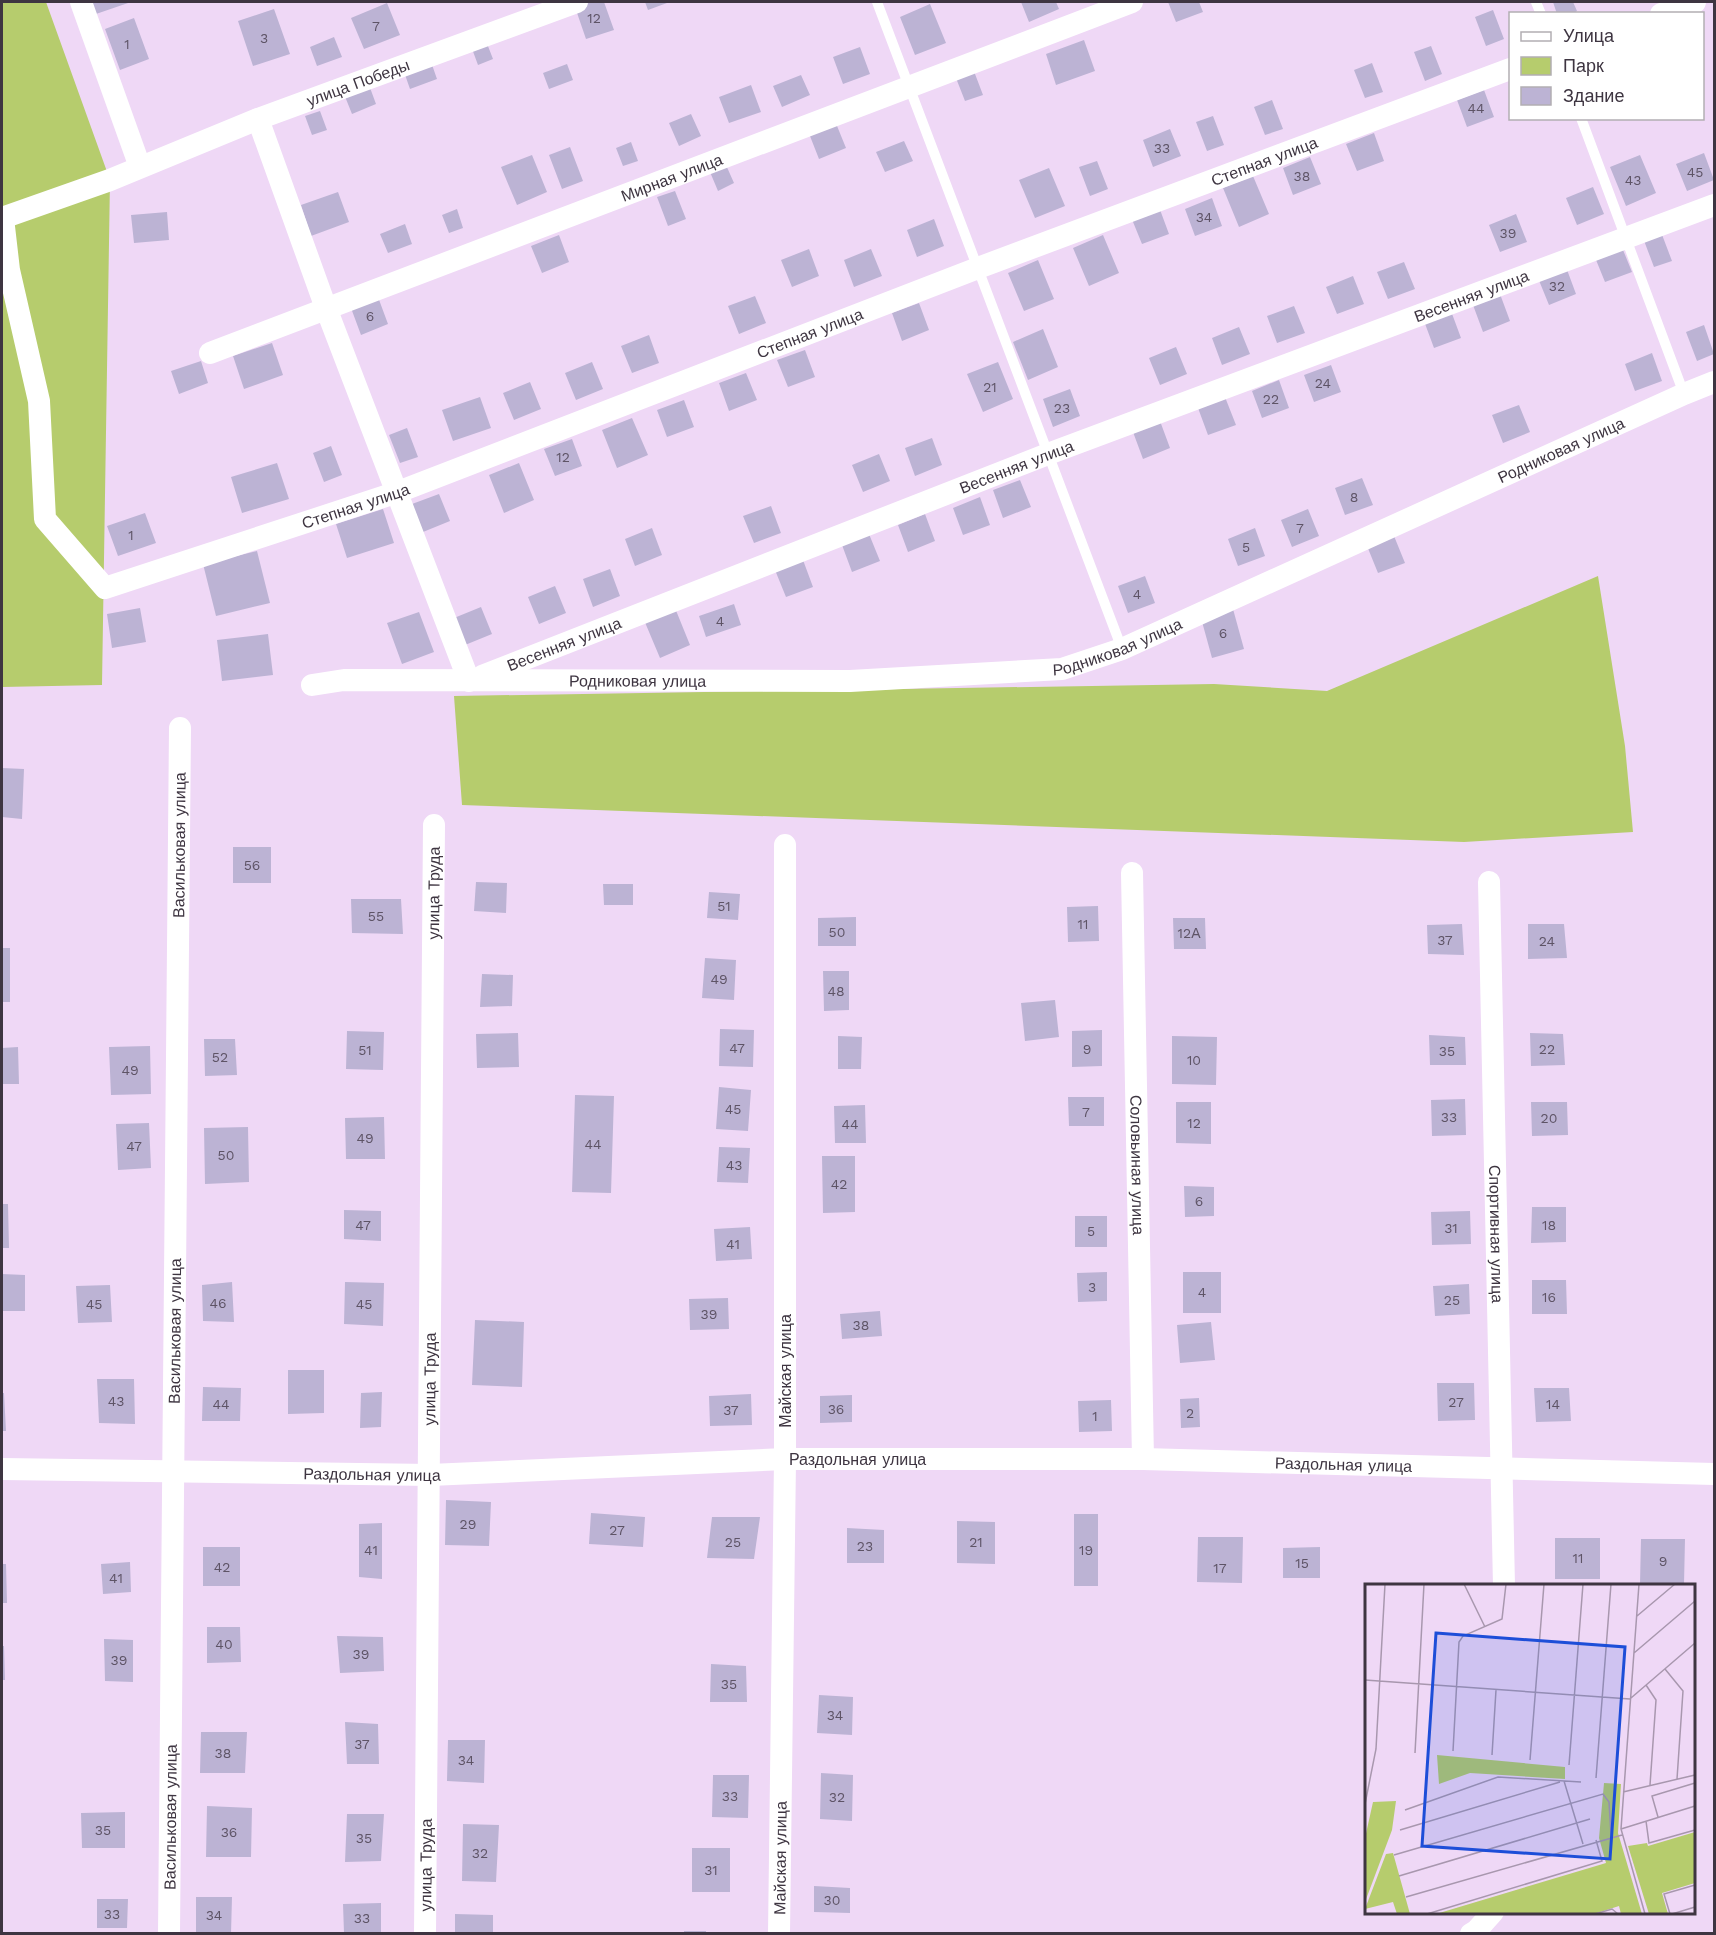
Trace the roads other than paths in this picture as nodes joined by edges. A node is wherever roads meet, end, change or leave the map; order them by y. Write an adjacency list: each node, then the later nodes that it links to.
1 (81, 2): 11 (street)
2 (577, 2): 9 (street, улица Победы)
3 (877, 2): 8 (lane)
4 (1132, 2): 8 (street, Мирная улица)
5 (1695, 2): 6 (street)
6 (1667, 12)
7 (1509, 69): 15 (street, Степная улица)
8 (909, 87): 15 (lane); 16 (street, Мирная улица)
9 (258, 119): 11 (street, улица Победы); 16 (street)
10 (1582, 120): 14 (lane)
11 (140, 166): 13 (street, улица Победы)
12 (1714, 205): 14 (street, Весенняя улица)
13 (2, 218): 21 (street, Степная улица)
14 (1626, 238): 19 (lane); 20 (street, Весенняя улица)
15 (978, 268): 20 (lane); 21 (street, Степная улица)
16 (326, 308): 17 (street, Мирная улица); 21 (street)
17 (210, 353)
18 (1714, 382): 19 (street, Родниковая улица)
19 (1684, 394): 22 (street, Родниковая улица)
20 (1048, 454): 22 (lane); 23 (street, Весенняя улица)
21 (398, 492): 23 (street)
22 (1122, 648): 23 (street, Родниковая улица)
23 (469, 681): 24 (street, Весенняя улица)
24 (312, 685)
25 (180, 728): 34 (street, Васильковая улица)
26 (434, 825): 36 (street, улица Труда)
27 (785, 845): 30 (street, Майская улица)
28 (1132, 873): 31 (street, Соловьиная улица)
29 (1489, 882): 33 (street, Спортивная улица)
30 (785, 1459): 31 (street, Раздольная улица); 36 (street, Раздольная улица); 41 (street, Майская улица)
31 (1143, 1459): 33 (street, Раздольная улица)
32 (2, 1469): 34 (street, Раздольная улица)
33 (1502, 1469): 35 (street, Раздольная улица); 37 (street, Спортивная улица)
34 (174, 1472): 36 (street, Раздольная улица); 39 (street, Васильковая улица)
35 (1714, 1474)
36 (430, 1475): 40 (street, улица Труда)
37 (1504, 1584)
38 (1491, 1914): 42 (street)
39 (169, 1934)
40 (425, 1934)
41 (779, 1934)
42 (1471, 1934)

